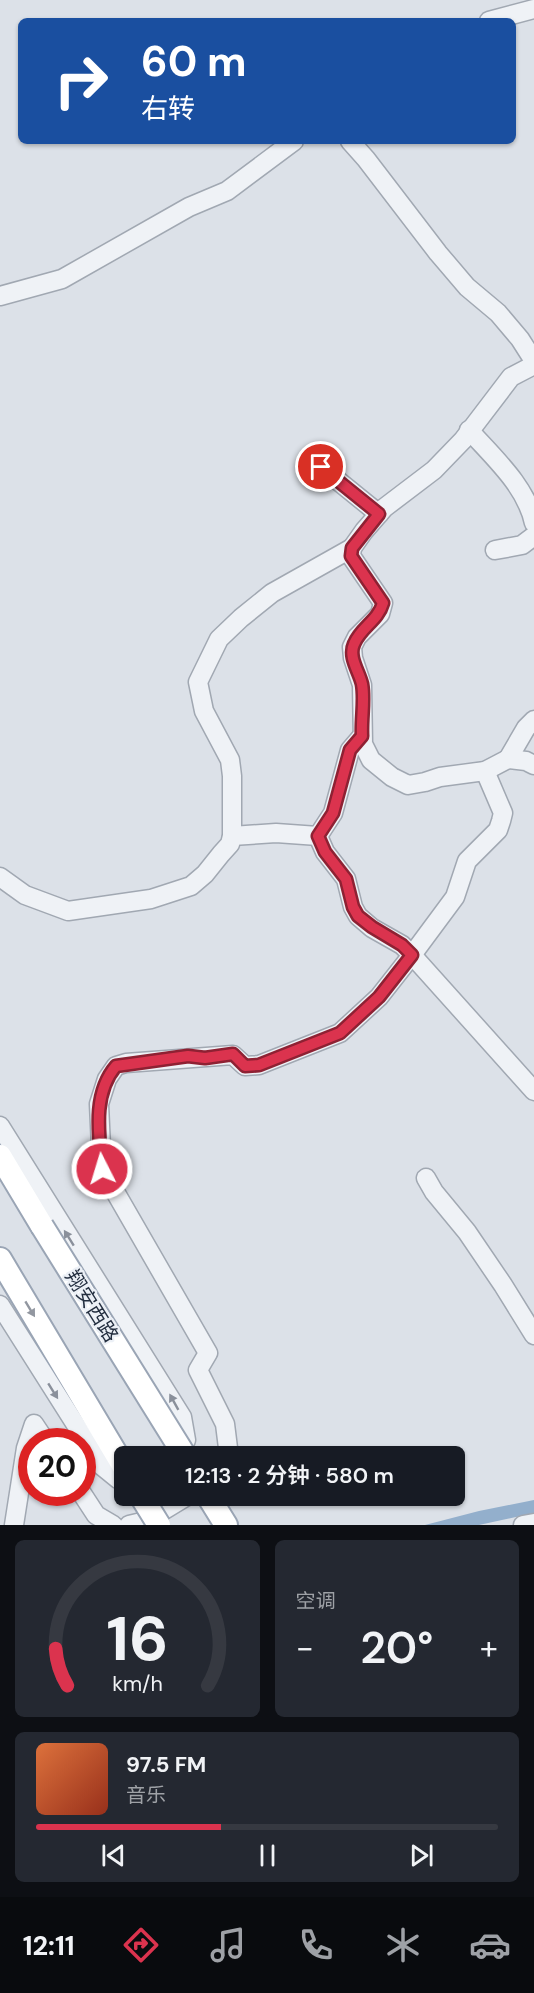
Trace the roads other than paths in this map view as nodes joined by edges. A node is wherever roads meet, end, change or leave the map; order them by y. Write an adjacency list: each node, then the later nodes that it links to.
1 (534, 9): 2 (street)
2 (500, 18)
3 (290, 144): 5 (street)
4 (353, 144): 6 (street)
5 (0, 297)
6 (534, 363): 7 (street)
7 (469, 430): 9 (street); 10 (street)
8 (321, 467): 9 (street)
9 (379, 514): 12 (street)
10 (534, 523)
11 (534, 536): 13 (street)
12 (352, 548): 15 (street); 19 (street)
13 (495, 550)
14 (534, 720): 16 (street)
15 (362, 736): 18 (street); 20 (street)
16 (508, 759): 17 (street); 18 (street)
17 (534, 765)
18 (485, 771): 22 (street)
19 (232, 836): 20 (street); 21 (street)
20 (318, 836): 22 (street)
21 (0, 877)
22 (412, 955): 23 (street); 32 (street)
23 (534, 1091)
24 (0, 1126): 31 (street, one-way to 24)
25 (0, 1156): 30 (main road, 翔安西路, bridge)
26 (426, 1178): 29 (street)
27 (0, 1259): 33 (main road, one-way to 33)
28 (0, 1305): 34 (street, one-way to 34)
29 (534, 1335)
30 (178, 1446)
31 (183, 1446)
32 (228, 1446)
33 (114, 1450)
34 (114, 1476)
35 (18, 1499): 41 (street)
36 (90, 1506): 42 (street)
37 (147, 1506): 44 (main road, bridge)
38 (171, 1506): 43 (street)
39 (214, 1506): 45 (main road)
40 (534, 1523): 46 (street)
41 (14, 1525)
42 (113, 1525)
43 (129, 1525)
44 (159, 1525)
45 (226, 1525)
46 (523, 1525)

